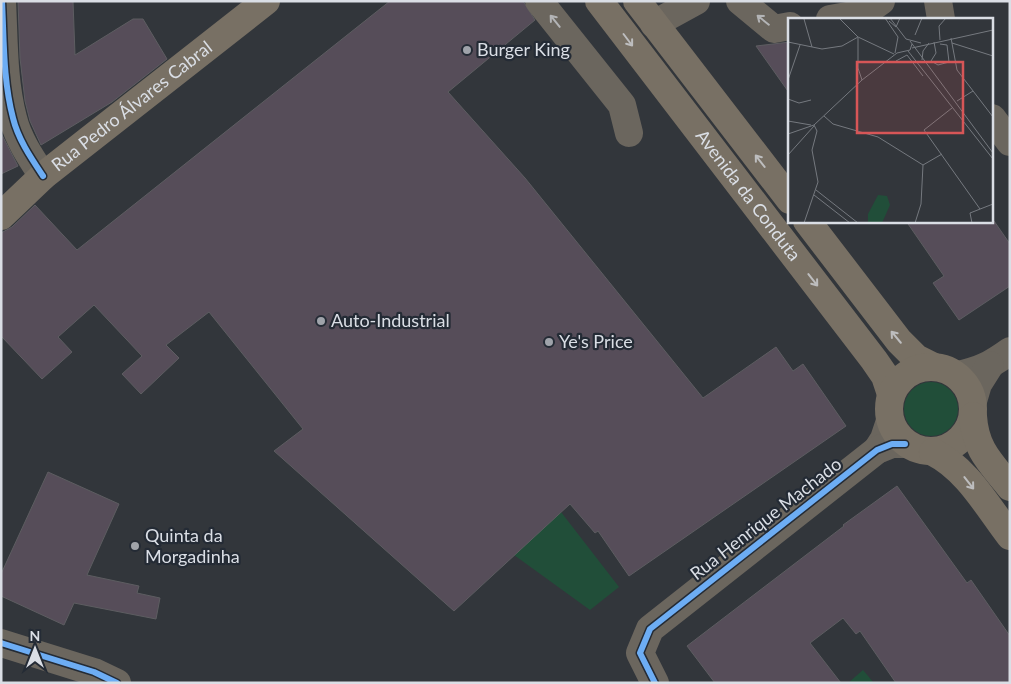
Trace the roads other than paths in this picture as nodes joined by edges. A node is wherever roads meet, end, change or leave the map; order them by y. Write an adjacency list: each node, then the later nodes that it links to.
1 (2, 1): 17 (street)
2 (266, 1): 17 (main road, Rua Pedro Álvares Cabral)
3 (539, 1): 15 (street, one-way to 3)
4 (598, 1): 23 (main road, Avenida da Conduta, one-way to 23)
5 (637, 1): 12 (main road, Avenida da Conduta)
6 (696, 1): 12 (street)
7 (740, 1): 13 (street, one-way to 7)
8 (881, 1): 10 (street)
9 (938, 1): 11 (street)
10 (836, 18)
11 (941, 18)
12 (654, 24): 18 (main road, Avenida da Conduta, one-way to 12)
13 (788, 26)
14 (994, 121): 16 (street)
15 (629, 133)
16 (1010, 142)
17 (43, 176): 19 (main road, Rua Pedro Álvares Cabral)
18 (788, 197)
19 (1, 216)
20 (807, 222): 22 (main road, Avenida da Conduta, one-way to 20)
21 (1000, 358): 22 (street); 24 (street)
22 (945, 371): 23 (main road); 24 (main road)
23 (890, 394): 25 (main road)
24 (973, 408): 28 (main road); 29 (main road)
25 (890, 421): 26 (main road); 27 (street, Rua Henrique Machado)
26 (905, 444): 27 (street, Rua Henrique Machado); 28 (main road)
27 (877, 450): 33 (street, Rua Henrique Machado)
28 (933, 452): 30 (main road, one-way to 30)
29 (1010, 487)
30 (1010, 536)
31 (1, 643): 32 (street)
32 (117, 683)
33 (655, 683)

